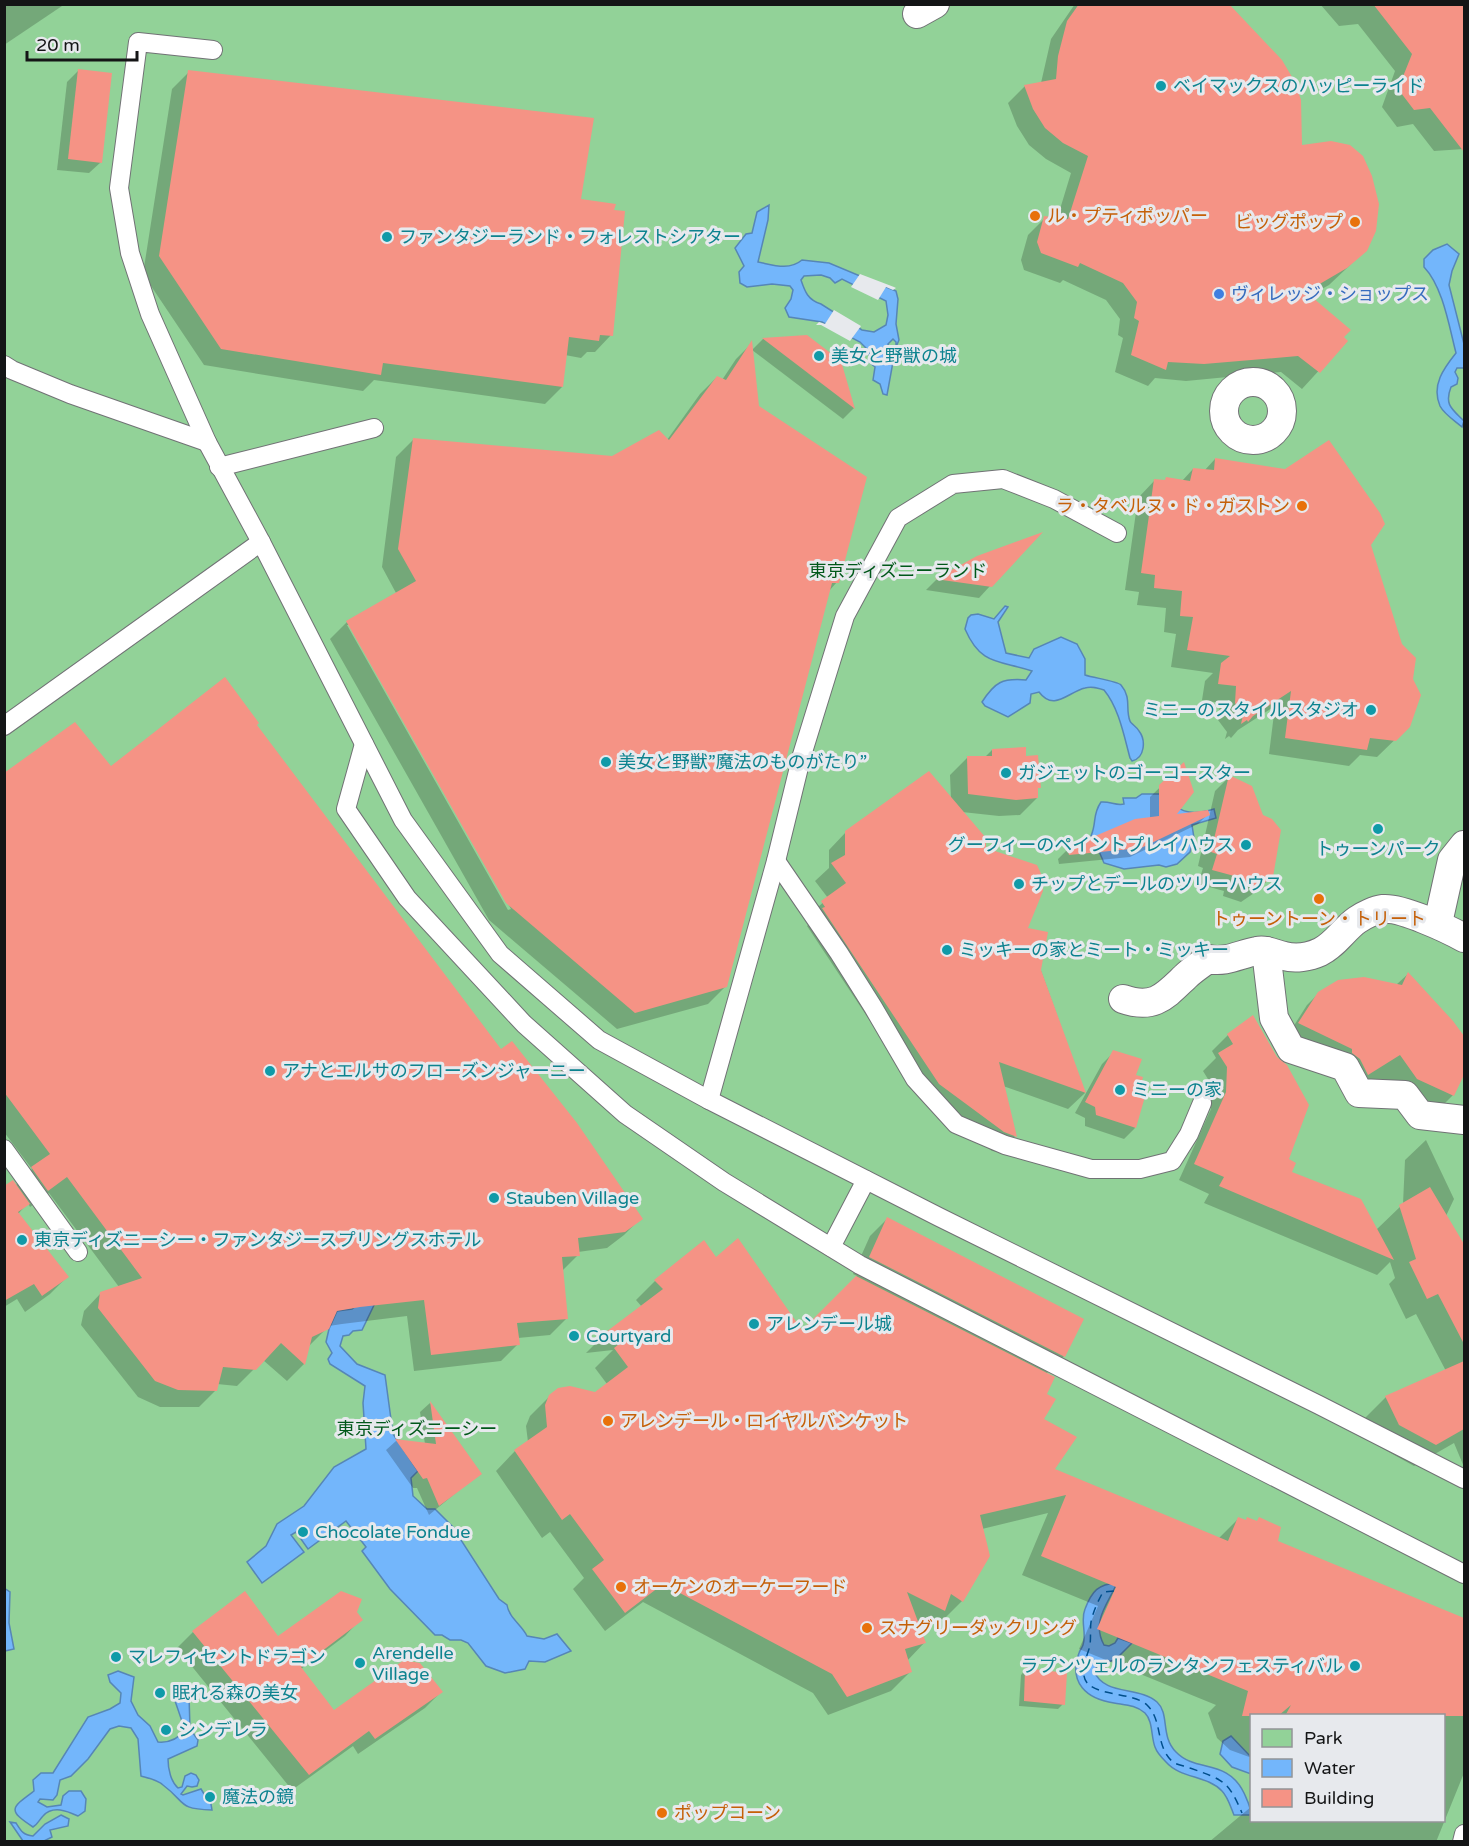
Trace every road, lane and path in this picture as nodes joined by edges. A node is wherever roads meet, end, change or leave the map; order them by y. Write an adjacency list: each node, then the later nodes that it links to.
1 (213, 50): 4 (lane)
2 (4, 365): 4 (lane)
3 (374, 428): 5 (lane)
4 (207, 442): 5 (lane)
5 (219, 467): 7 (lane)
6 (1117, 533): 11 (lane)
7 (261, 542): 8 (lane); 9 (lane)
8 (4, 726)
9 (364, 744): 16 (lane); 21 (lane)
10 (1464, 845): 12 (street)
11 (776, 861): 16 (lane); 17 (lane)
12 (1438, 923): 13 (street); 14 (street)
13 (1464, 938)
14 (1266, 951): 15 (street); 18 (street)
15 (1123, 999)
16 (709, 1100): 20 (lane)
17 (1202, 1103)
18 (1464, 1120)
19 (4, 1149): 22 (lane)
20 (866, 1180): 21 (lane); 23 (lane)
21 (831, 1247): 24 (lane)
22 (78, 1252)
23 (1464, 1479)
24 (1464, 1574)
25 (1464, 1834): 26 (lane)
26 (1462, 1842)

